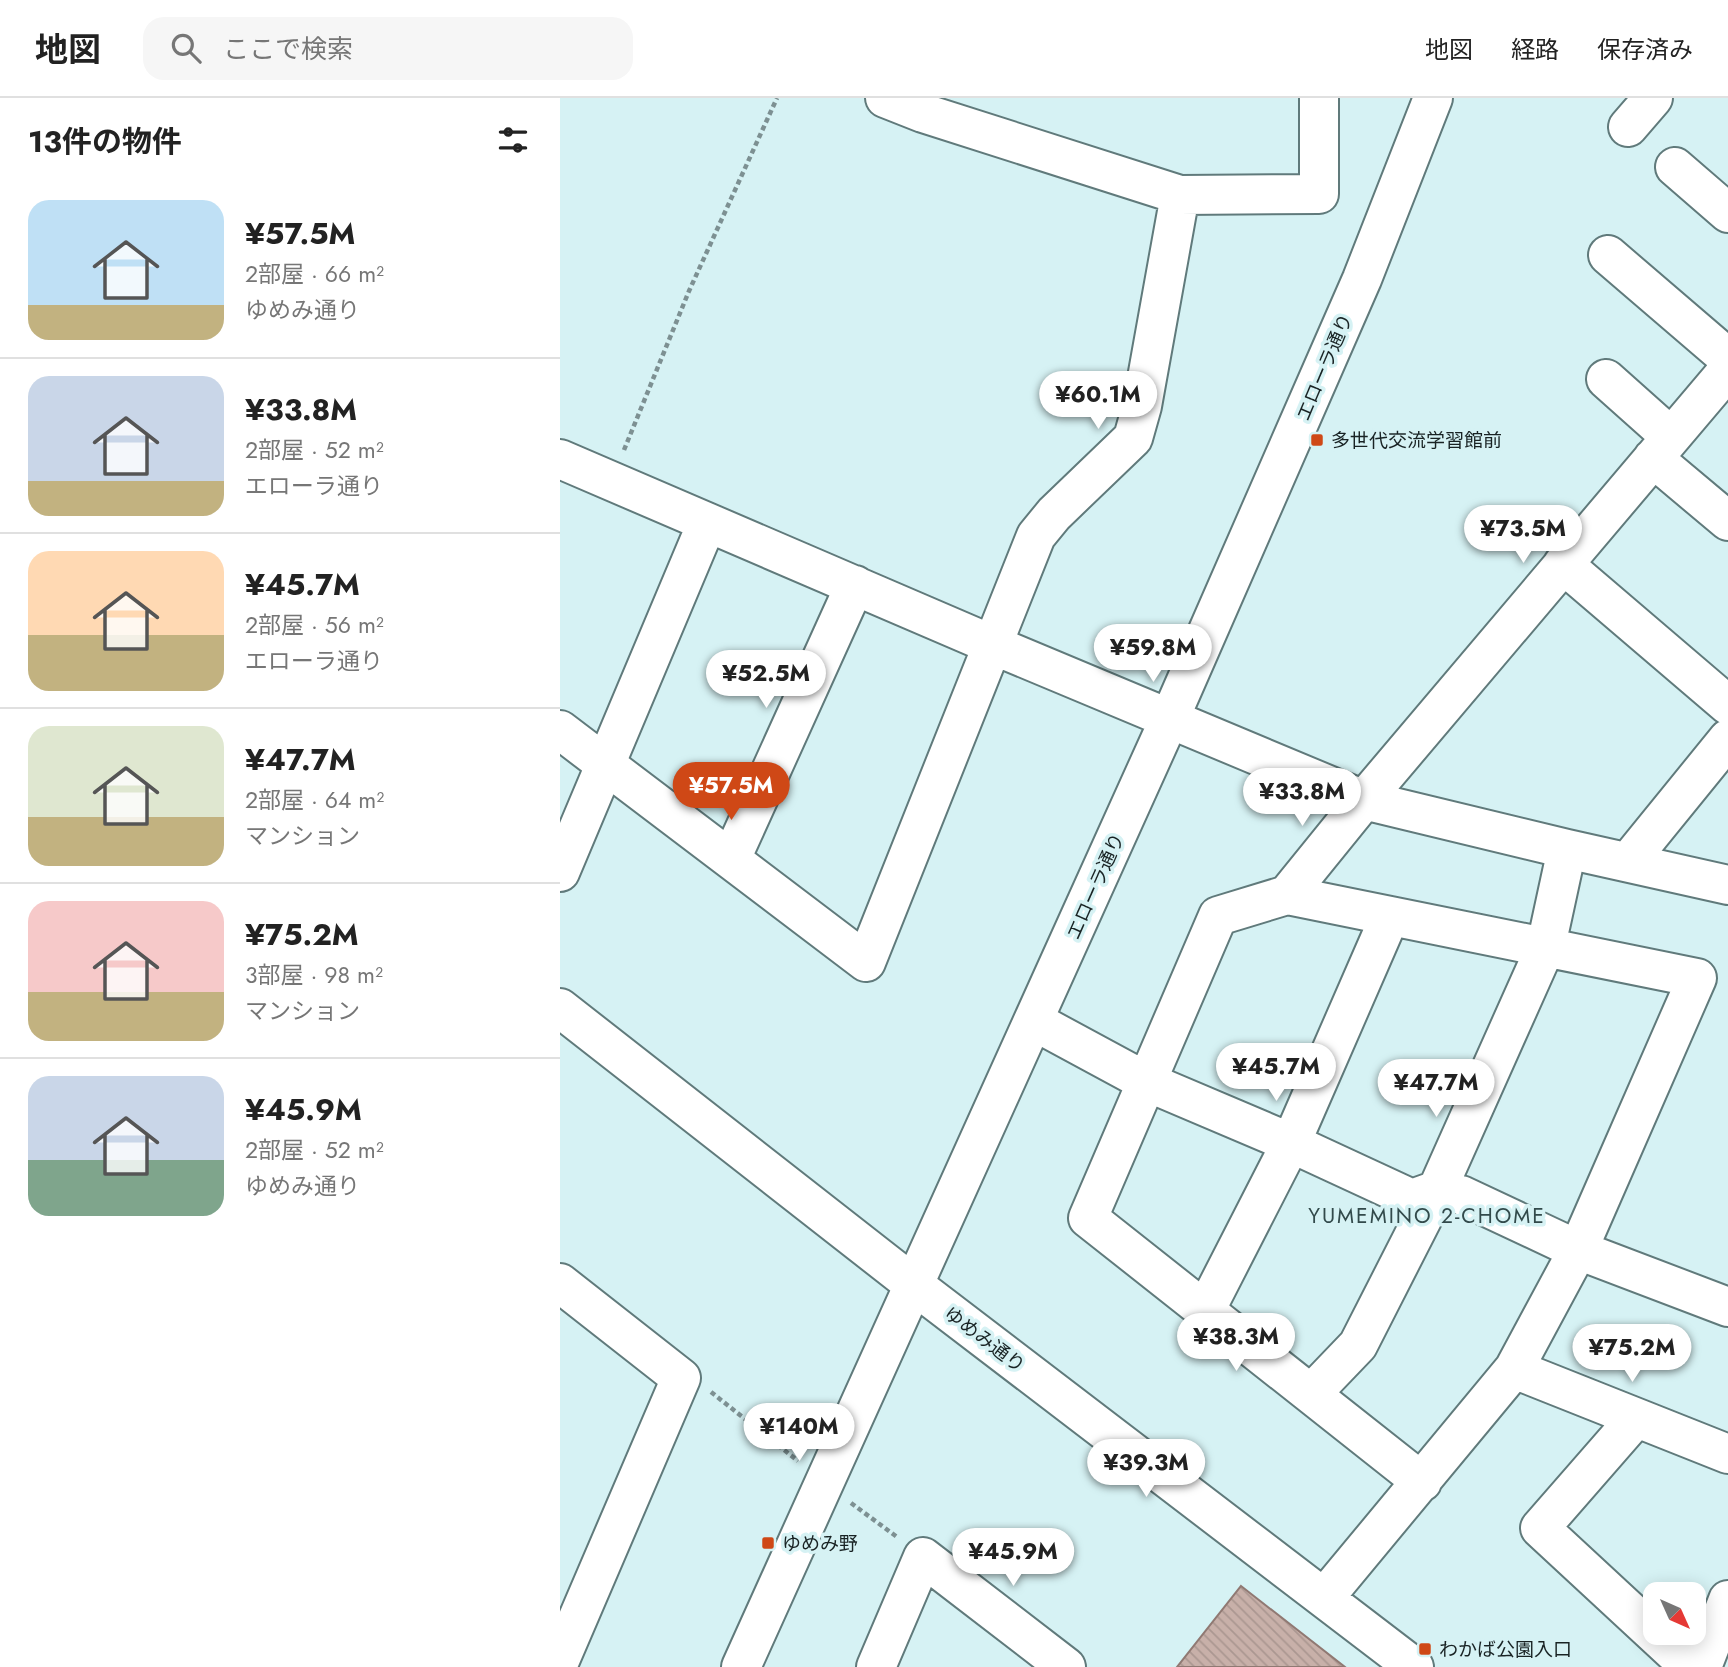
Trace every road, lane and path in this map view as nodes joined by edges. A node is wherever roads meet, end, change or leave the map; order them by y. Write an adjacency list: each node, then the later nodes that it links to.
1 (777, 98): 15 (path)
2 (885, 98): 8 (street)
3 (1319, 98): 8 (street)
4 (1653, 98): 6 (street)
5 (1426, 100): 22 (street, エローラ通り)
6 (1628, 127)
7 (1675, 167): 9 (street)
8 (1180, 195): 20 (street)
9 (1728, 213)
10 (1608, 255): 11 (street)
11 (1726, 374): 13 (street)
12 (1606, 379): 13 (street)
13 (1662, 448): 16 (street); 18 (street)
14 (560, 459): 15 (street)
15 (611, 481): 17 (street)
16 (1728, 521)
17 (708, 523): 19 (street); 25 (street)
18 (1563, 564): 21 (street); 26 (street)
19 (855, 585): 20 (street); 28 (street)
20 (993, 645): 22 (street); 28 (street)
21 (1728, 705)
22 (1169, 720): 26 (street); 36 (street, エローラ通り)
23 (560, 730): 25 (street)
24 (1728, 738): 29 (street)
25 (606, 765): 28 (street); 30 (street)
26 (1364, 800): 27 (street); 32 (street)
27 (1567, 849): 29 (street); 34 (street)
28 (731, 859)
29 (1628, 862): 31 (street)
30 (560, 872)
31 (1728, 884)
32 (1287, 895): 33 (street); 37 (street)
33 (1390, 916): 34 (street); 38 (street)
34 (1546, 946): 39 (street); 40 (street)
35 (560, 1007): 42 (street, ゆめみ通り)
36 (1034, 1021): 37 (street); 42 (street, エローラ通り)
37 (1145, 1082): 38 (street); 44 (street)
38 (1291, 1143): 39 (street); 44 (street)
39 (1437, 1191): 40 (street); 47 (street)
40 (1578, 1250): 43 (street); 45 (street)
41 (560, 1283): 46 (street)
42 (914, 1285): 54 (street, ゆめみ通り); 58 (street, エローラ通り)
43 (1728, 1307)
44 (1205, 1311): 47 (street)
45 (1514, 1369): 48 (street); 51 (street)
46 (681, 1378): 50 (path); 56 (street)
47 (1311, 1394): 51 (street)
48 (1636, 1418): 49 (street); 61 (street)
49 (1728, 1454)
50 (801, 1463)
51 (1422, 1482): 54 (street)
52 (852, 1503): 53 (path)
53 (923, 1557): 57 (street); 59 (street)
54 (1324, 1598): 60 (street, ゆめみ通り)
55 (1728, 1600): 62 (street)
56 (560, 1660)
57 (1051, 1662)
58 (741, 1667)
59 (876, 1667)
60 (1414, 1667)
61 (1690, 1667)
62 (1702, 1667)

